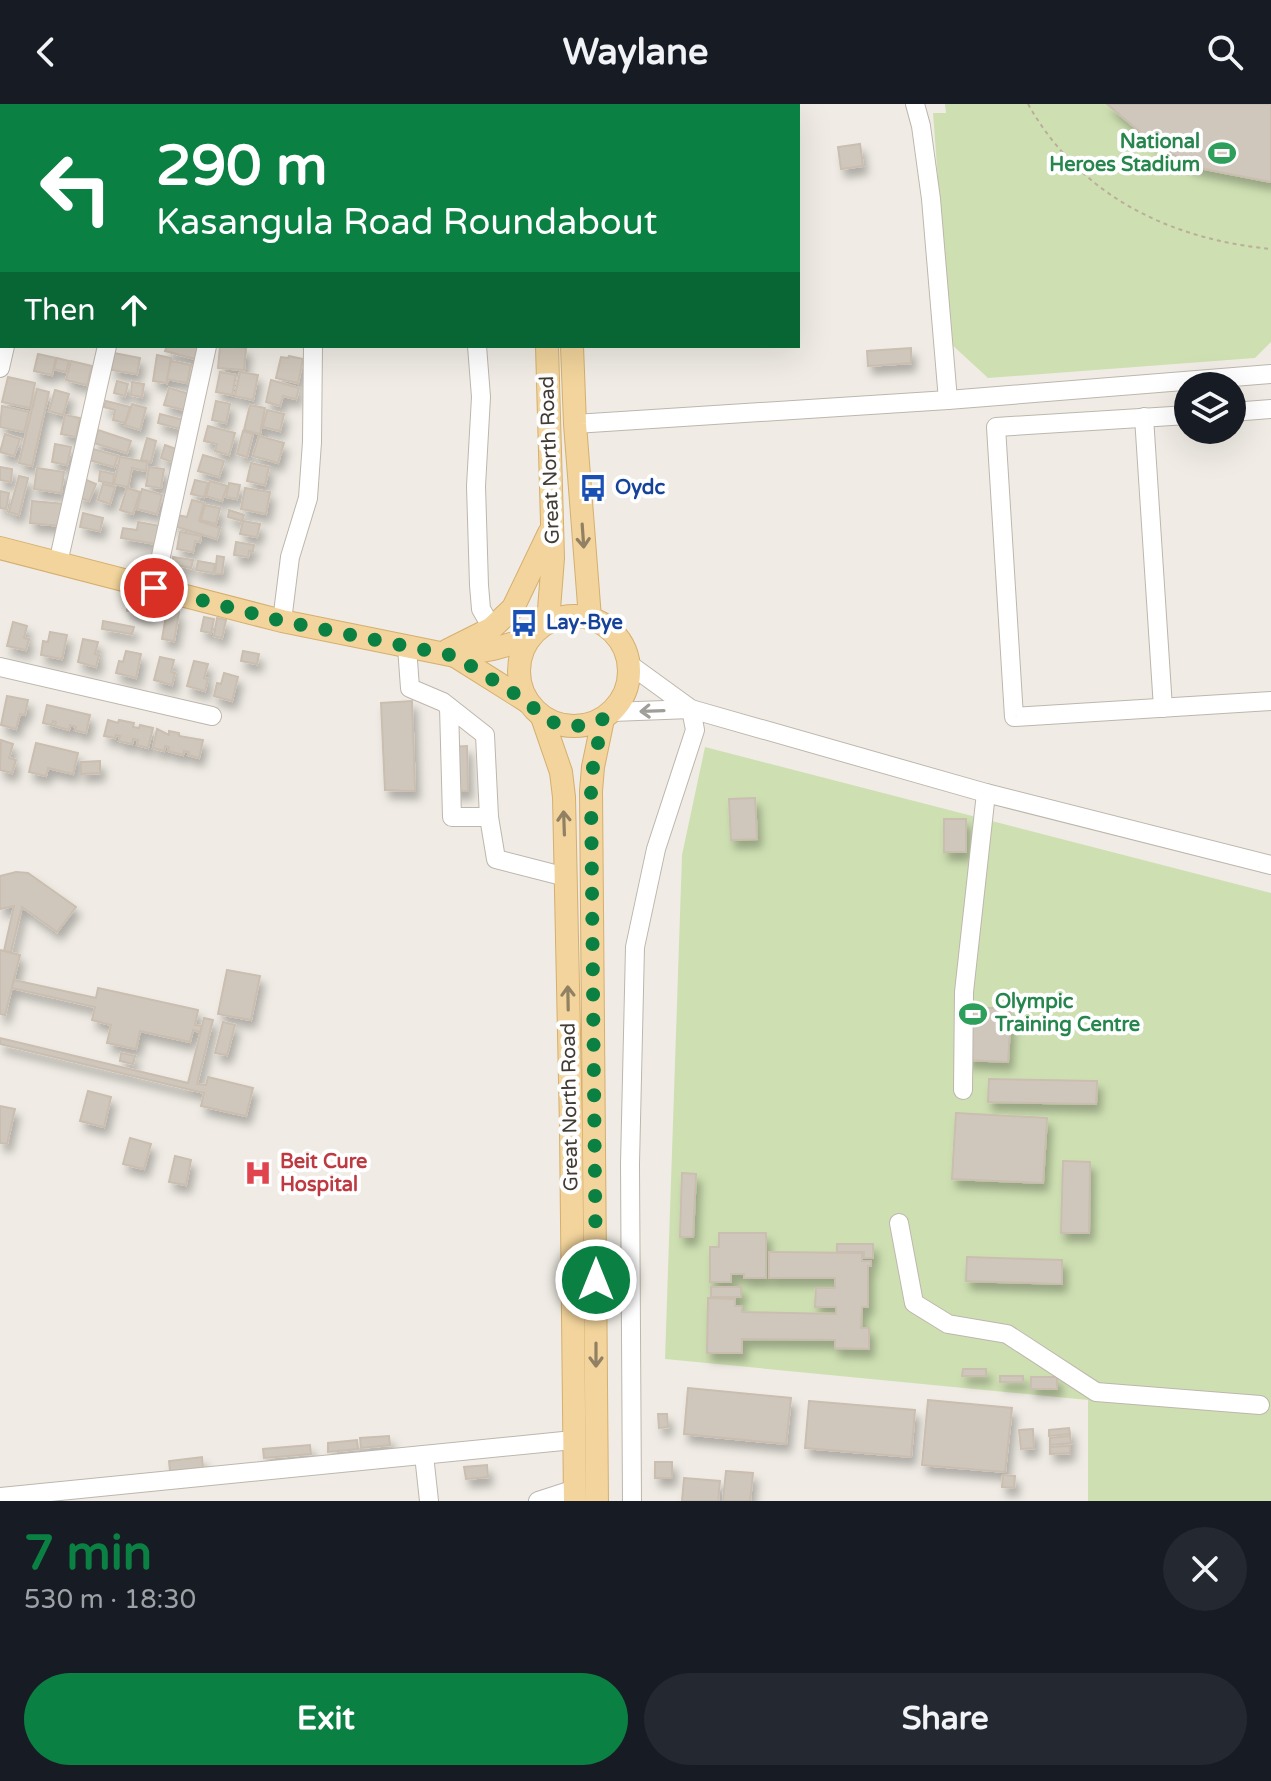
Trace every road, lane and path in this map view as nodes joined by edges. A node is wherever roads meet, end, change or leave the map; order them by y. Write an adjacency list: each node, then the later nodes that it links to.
1 (915, 104): 14 (street)
2 (1028, 104): 3 (path)
3 (1271, 249)
4 (5, 348): 11 (street)
5 (107, 348): 23 (street)
6 (207, 348): 24 (street)
7 (307, 348): 26 (street)
8 (477, 348): 28 (street)
9 (547, 348): 21 (main road, Great North Road)
10 (572, 348): 19 (main road, Great North Road)
11 (0, 368)
12 (1271, 374): 13 (street)
13 (994, 396): 14 (street); 20 (street)
14 (948, 400): 19 (street)
15 (1271, 409): 16 (street)
16 (1246, 411)
17 (1174, 416): 18 (street)
18 (1144, 417): 20 (street); 36 (street)
19 (575, 424): 25 (main road, Great North Road, one-way to 25)
20 (996, 427): 36 (street)
21 (553, 524): 27 (main road, Great North Road); 28 (main road)
22 (0, 548): 23 (main road)
23 (58, 563): 24 (main road)
24 (154, 588): 26 (main road)
25 (590, 618): 27 (main road); 32 (main road)
26 (282, 621): 30 (main road)
27 (548, 622): 29 (main road)
28 (492, 628): 31 (main road)
29 (529, 639): 31 (main road); 38 (main road)
30 (407, 647): 31 (main road); 35 (street)
31 (447, 655): 38 (main road)
32 (629, 664): 37 (street); 39 (main road)
33 (0, 667): 40 (street)
34 (1271, 701): 36 (street)
35 (449, 707): 42 (street); 42 (street)
36 (1163, 708)
37 (691, 709): 39 (street, one-way to 39); 41 (street); 55 (street)
38 (535, 710): 39 (main road); 44 (main road, Great North Road, one-way to 38)
39 (607, 715): 54 (main road, Great North Road, one-way to 54)
40 (212, 716)
41 (986, 793): 43 (street); 45 (street)
42 (489, 817): 44 (street)
43 (1271, 865)
44 (566, 877): 48 (main road, Great North Road, one-way to 44)
45 (963, 1090)
46 (899, 1223): 47 (street)
47 (1260, 1405)
48 (573, 1440): 49 (street); 50 (main road, Great North Road)
49 (424, 1455): 51 (street); 52 (street)
50 (575, 1495): 53 (street)
51 (0, 1497)
52 (429, 1501)
53 (538, 1501)
54 (597, 1501)
55 (632, 1501)

